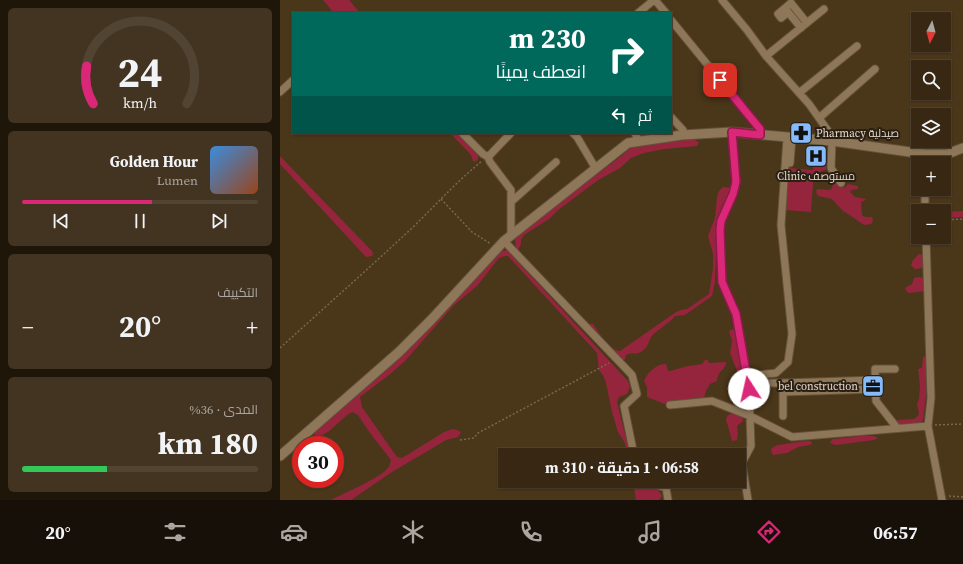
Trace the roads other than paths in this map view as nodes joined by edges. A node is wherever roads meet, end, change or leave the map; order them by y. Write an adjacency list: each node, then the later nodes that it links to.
1 (655, 0): 4 (street); 5 (street)
2 (722, 0): 10 (street)
3 (824, 9): 7 (street)
4 (639, 12)
5 (665, 12)
6 (672, 21): 22 (street)
7 (807, 23): 8 (street); 8 (street)
8 (800, 28): 10 (street)
9 (857, 46): 14 (street)
10 (766, 56): 14 (street)
11 (875, 69): 15 (street)
12 (292, 81): 13 (street)
13 (280, 92)
14 (799, 93): 15 (street)
15 (819, 118): 25 (street)
16 (672, 119): 21 (street)
17 (732, 132): 21 (street); 22 (street); 37 (street)
18 (463, 134): 29 (street)
19 (510, 134): 29 (street)
20 (575, 134): 31 (street)
21 (684, 135): 23 (street)
22 (760, 135): 24 (street)
23 (637, 137): 31 (street)
24 (790, 138): 25 (street); 37 (street)
25 (832, 141): 27 (street); 32 (street)
26 (963, 148): 28 (street)
27 (911, 156)
28 (938, 156)
29 (488, 157): 33 (street)
30 (556, 162): 33 (street)
31 (596, 168): 34 (street)
32 (841, 183)
33 (513, 199): 34 (street)
34 (504, 242): 48 (street); 49 (street)
35 (926, 244): 46 (street)
36 (895, 369): 38 (street)
37 (747, 376): 44 (street)
38 (876, 380): 40 (street); 41 (street)
39 (760, 383): 40 (street)
40 (783, 383): 42 (street)
41 (876, 390): 42 (street); 47 (street)
42 (783, 392): 45 (street)
43 (670, 405): 44 (street)
44 (750, 416): 47 (street); 52 (street)
45 (783, 416)
46 (928, 426): 47 (street); 53 (street)
47 (897, 428)
48 (633, 448)
49 (280, 456)
50 (666, 488): 51 (street)
51 (668, 500)
52 (748, 500)
53 (942, 500)

